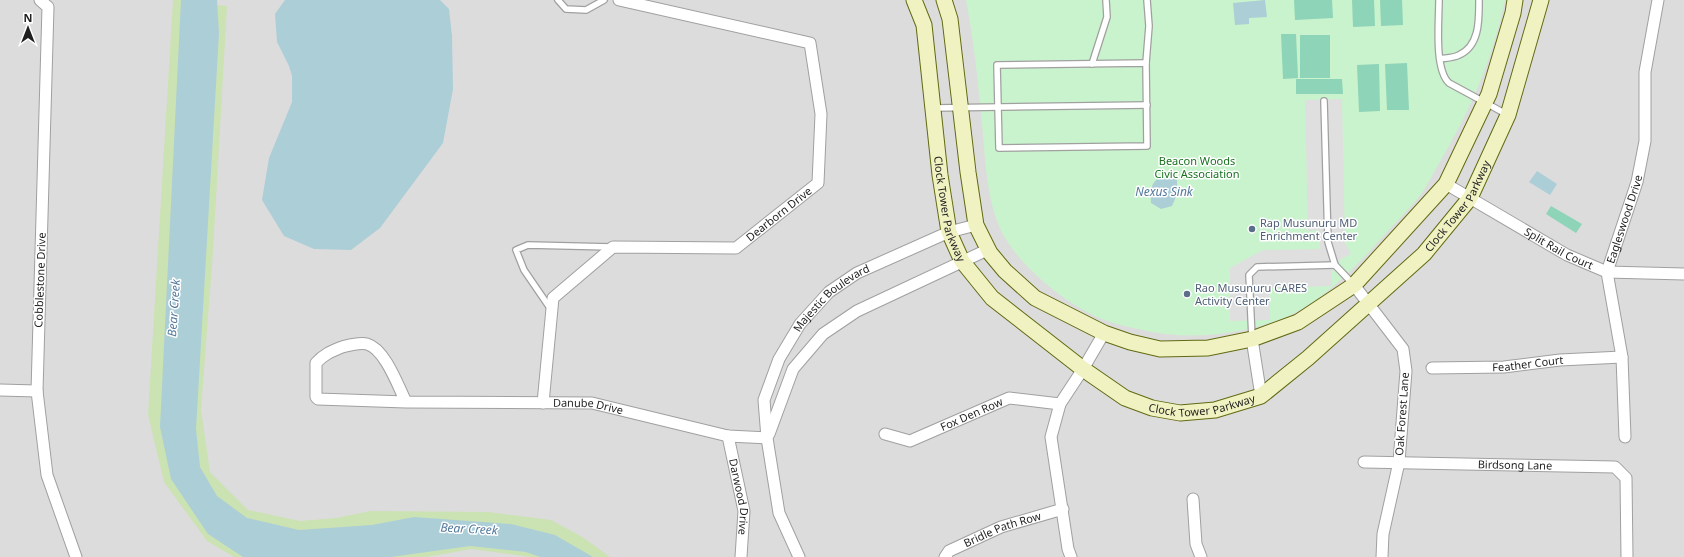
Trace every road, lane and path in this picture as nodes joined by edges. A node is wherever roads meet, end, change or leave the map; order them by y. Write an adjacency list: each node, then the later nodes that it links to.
1 (40, 0): 43 (street, Cobblestone Drive)
2 (558, 0): 3 (lane)
3 (604, 0)
4 (619, 0): 28 (street, Dearborn Drive)
5 (914, 0): 21 (street, Clock Tower Parkway)
6 (944, 0): 22 (street, Clock Tower Parkway)
7 (1106, 0): 16 (lane)
8 (1147, 0): 15 (lane)
9 (1439, 0): 14 (lane)
10 (1479, 0): 14 (lane)
11 (1515, 0): 18 (street, Clock Tower Parkway)
12 (1541, 0): 23 (street, Clock Tower Parkway)
13 (1658, 0): 32 (street, Eagleswood Drive)
14 (1440, 59): 18 (lane)
15 (1146, 63): 16 (lane); 19 (lane)
16 (1092, 64): 20 (lane)
17 (1324, 101): 31 (lane)
18 (1485, 102): 23 (lane); 24 (street, Clock Tower Parkway)
19 (1147, 105): 20 (lane); 20 (lane)
20 (998, 107): 22 (lane)
21 (934, 108): 22 (lane); 27 (street, Clock Tower Parkway)
22 (962, 108): 26 (street, Clock Tower Parkway)
23 (1508, 115): 25 (street, Clock Tower Parkway)
24 (1446, 184): 25 (street, Split Rail Court); 34 (street, Clock Tower Parkway)
25 (1470, 198): 32 (street, Split Rail Court); 35 (street, Clock Tower Parkway)
26 (976, 225): 27 (street, Majestic Boulevard); 29 (street, Clock Tower Parkway)
27 (949, 232): 30 (street, Clock Tower Parkway); 51 (street, Majestic Boulevard)
28 (613, 247): 36 (street); 36 (lane)
29 (987, 250): 30 (street, Majestic Boulevard); 37 (street, Clock Tower Parkway)
30 (962, 261): 41 (street, Clock Tower Parkway); 51 (street, Majestic Boulevard)
31 (1334, 265): 34 (lane); 38 (lane)
32 (1607, 272): 33 (street, Split Rail Court); 39 (street, Eagleswood Drive)
33 (1684, 274)
34 (1354, 285): 35 (street, Oak Forest Lane); 38 (street, Clock Tower Parkway)
35 (1369, 304): 44 (street, Clock Tower Parkway); 53 (street, Oak Forest Lane)
36 (552, 310): 46 (street)
37 (1104, 333): 38 (street, Clock Tower Parkway); 41 (street)
38 (1252, 339): 44 (street)
39 (1622, 357): 40 (street, Feather Court); 50 (street, Eagleswood Drive)
40 (1432, 368)
41 (1083, 369): 44 (street, Clock Tower Parkway); 47 (street)
42 (0, 390): 43 (street)
43 (37, 391): 56 (street, Cobblestone Drive)
44 (1261, 396)
45 (406, 402): 45 (street, Danube Drive); 46 (street, Danube Drive)
46 (543, 403): 49 (street, Danube Drive)
47 (1060, 404): 48 (street, Fox Den Row); 55 (street)
48 (886, 434)
49 (728, 436): 51 (street, Danube Drive); 57 (street, Darwood Drive)
50 (1625, 437)
51 (767, 438): 58 (street, Majestic Boulevard)
52 (1364, 462): 53 (street, Birdsong Lane)
53 (1399, 462): 62 (street, Oak Forest Lane); 63 (street, Birdsong Lane)
54 (1193, 499): 61 (street)
55 (1063, 509): 59 (street, Bridle Path Row); 60 (street)
56 (76, 557)
57 (741, 557)
58 (799, 557)
59 (945, 557)
60 (1071, 557)
61 (1201, 557)
62 (1382, 557)
63 (1627, 557)

